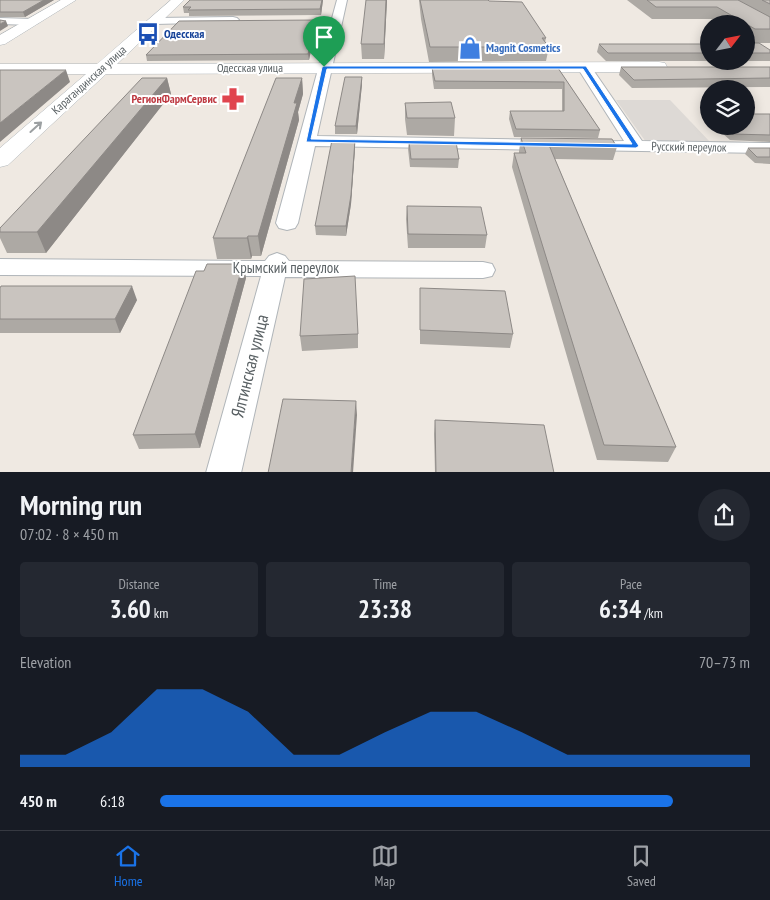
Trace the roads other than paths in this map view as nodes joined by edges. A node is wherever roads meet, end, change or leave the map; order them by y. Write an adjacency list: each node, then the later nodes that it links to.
1 (70, 0): 7 (street)
2 (178, 0): 4 (street, Карагандинская улица)
3 (342, 0): 9 (street)
4 (155, 20): 5 (street); 13 (street, Карагандинская улица)
5 (241, 20)
6 (0, 21): 7 (street)
7 (33, 22): 8 (street)
8 (0, 41)
9 (324, 67): 10 (street, Одесская улица); 13 (street, Одесская улица); 14 (street)
10 (584, 68): 11 (street, Одесская улица); 15 (street)
11 (679, 68)
12 (0, 69): 13 (street, Одесская улица)
13 (100, 69): 17 (street, Карагандинская улица, one-way to 13)
14 (308, 141): 15 (street, Русский переулок); 18 (street)
15 (636, 146): 16 (street, Русский переулок)
16 (770, 148)
17 (0, 160)
18 (287, 223)
19 (276, 264): 20 (street, Крымский переулок); 21 (street, Крымский переулок); 22 (street, Ялтинская улица)
20 (0, 267)
21 (483, 270)
22 (223, 472)

